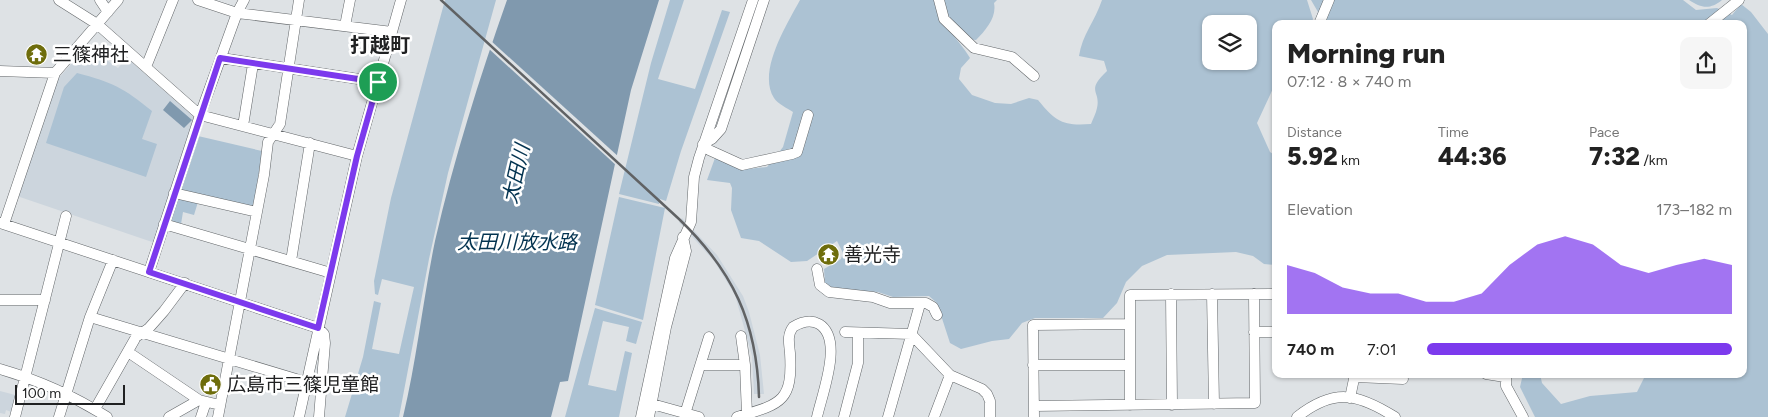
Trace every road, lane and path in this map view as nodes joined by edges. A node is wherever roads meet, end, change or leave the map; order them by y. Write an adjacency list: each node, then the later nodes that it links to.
1 (59, 0): 20 (street)
2 (100, 0): 15 (street)
3 (118, 0): 15 (street)
4 (173, 0): 25 (street)
5 (198, 0): 16 (street)
6 (244, 0): 16 (street)
7 (299, 0): 17 (street)
8 (350, 0): 21 (street)
9 (401, 0): 22 (street)
10 (754, 0): 36 (street)
11 (765, 0): 36 (street)
12 (939, 0): 29 (street)
13 (1329, 0): 18 (street)
14 (1739, 0): 19 (street)
15 (108, 12): 20 (street)
16 (237, 13): 17 (street); 23 (street)
17 (296, 20): 21 (street); 26 (street)
18 (1321, 20)
19 (1714, 20)
20 (97, 24): 25 (street); 28 (street)
21 (345, 26): 22 (street)
22 (392, 32): 30 (street)
23 (220, 58): 24 (street); 31 (street)
24 (253, 64): 26 (street); 33 (street)
25 (146, 67): 31 (street)
26 (289, 69): 30 (street); 34 (street)
27 (0, 71): 28 (street)
28 (55, 72): 41 (street)
29 (1034, 76)
30 (378, 82): 37 (street)
31 (200, 115): 33 (street); 38 (street)
32 (808, 116): 36 (street)
33 (242, 126): 34 (street)
34 (274, 134): 35 (street); 39 (street)
35 (310, 144): 37 (street); 46 (street)
36 (702, 144): 73 (street)
37 (357, 156): 49 (street)
38 (174, 192): 39 (street); 42 (street)
39 (257, 212): 44 (street)
40 (66, 216): 43 (street)
41 (2, 223): 43 (street)
42 (164, 224): 44 (street); 48 (street)
43 (59, 242): 45 (street); 56 (street)
44 (250, 250): 46 (street); 57 (street)
45 (113, 260): 48 (street); 60 (street)
46 (291, 261): 49 (street)
47 (817, 269): 58 (street)
48 (149, 272): 50 (street)
49 (332, 273): 62 (street)
50 (185, 283): 57 (street); 63 (street)
51 (1171, 294): 52 (street); 61 (street); 91 (street)
52 (1212, 294): 53 (street); 92 (street)
53 (1254, 294): 54 (street); 65 (street)
54 (1272, 294)
55 (0, 300): 56 (street)
56 (44, 300): 80 (street)
57 (240, 302): 62 (street); 72 (street)
58 (920, 304): 59 (street); 68 (street)
59 (937, 315)
60 (90, 317): 63 (street); 86 (street)
61 (1130, 324): 76 (street); 77 (street)
62 (318, 328): 85 (street); 106 (street)
63 (142, 332): 71 (street); 72 (street)
64 (845, 332): 67 (street)
65 (1254, 332): 66 (street); 92 (street)
66 (1272, 332)
67 (858, 333): 68 (street); 110 (street)
68 (911, 334): 79 (street); 111 (street)
69 (741, 336): 75 (street)
70 (709, 337): 74 (street)
71 (128, 352): 88 (street); 94 (street)
72 (228, 359): 85 (street); 89 (street)
73 (657, 359): 90 (street); 107 (street)
74 (701, 365): 75 (street); 97 (street)
75 (745, 365): 98 (street)
76 (1033, 365): 77 (street); 95 (street)
77 (1130, 365): 93 (street)
78 (0, 369): 80 (street)
79 (950, 375): 112 (street); 113 (street)
80 (25, 376): 86 (street); 99 (street)
81 (1354, 378): 87 (street)
82 (1391, 378): 84 (street)
83 (1506, 378): 116 (street)
84 (1403, 379)
85 (306, 382): 105 (street)
86 (66, 394): 94 (street); 100 (street)
87 (1350, 398): 96 (street); 114 (street)
88 (203, 401): 89 (street); 102 (street); 103 (street)
89 (220, 404): 104 (street)
90 (652, 404): 97 (street); 108 (street)
91 (1172, 404): 92 (street); 93 (street)
92 (1214, 404)
93 (1130, 406): 95 (street)
94 (94, 409): 101 (street)
95 (1034, 412)
96 (1383, 414): 115 (street)
97 (694, 416)
98 (742, 416): 109 (street)
99 (15, 417)
100 (59, 417)
101 (107, 417)
102 (168, 417)
103 (202, 417)
104 (218, 417)
105 (299, 417)
106 (319, 417)
107 (641, 417)
108 (649, 417)
109 (817, 417)
110 (844, 417)
111 (888, 417)
112 (934, 417)
113 (990, 417)
114 (1297, 417)
115 (1395, 417)
116 (1523, 417)

